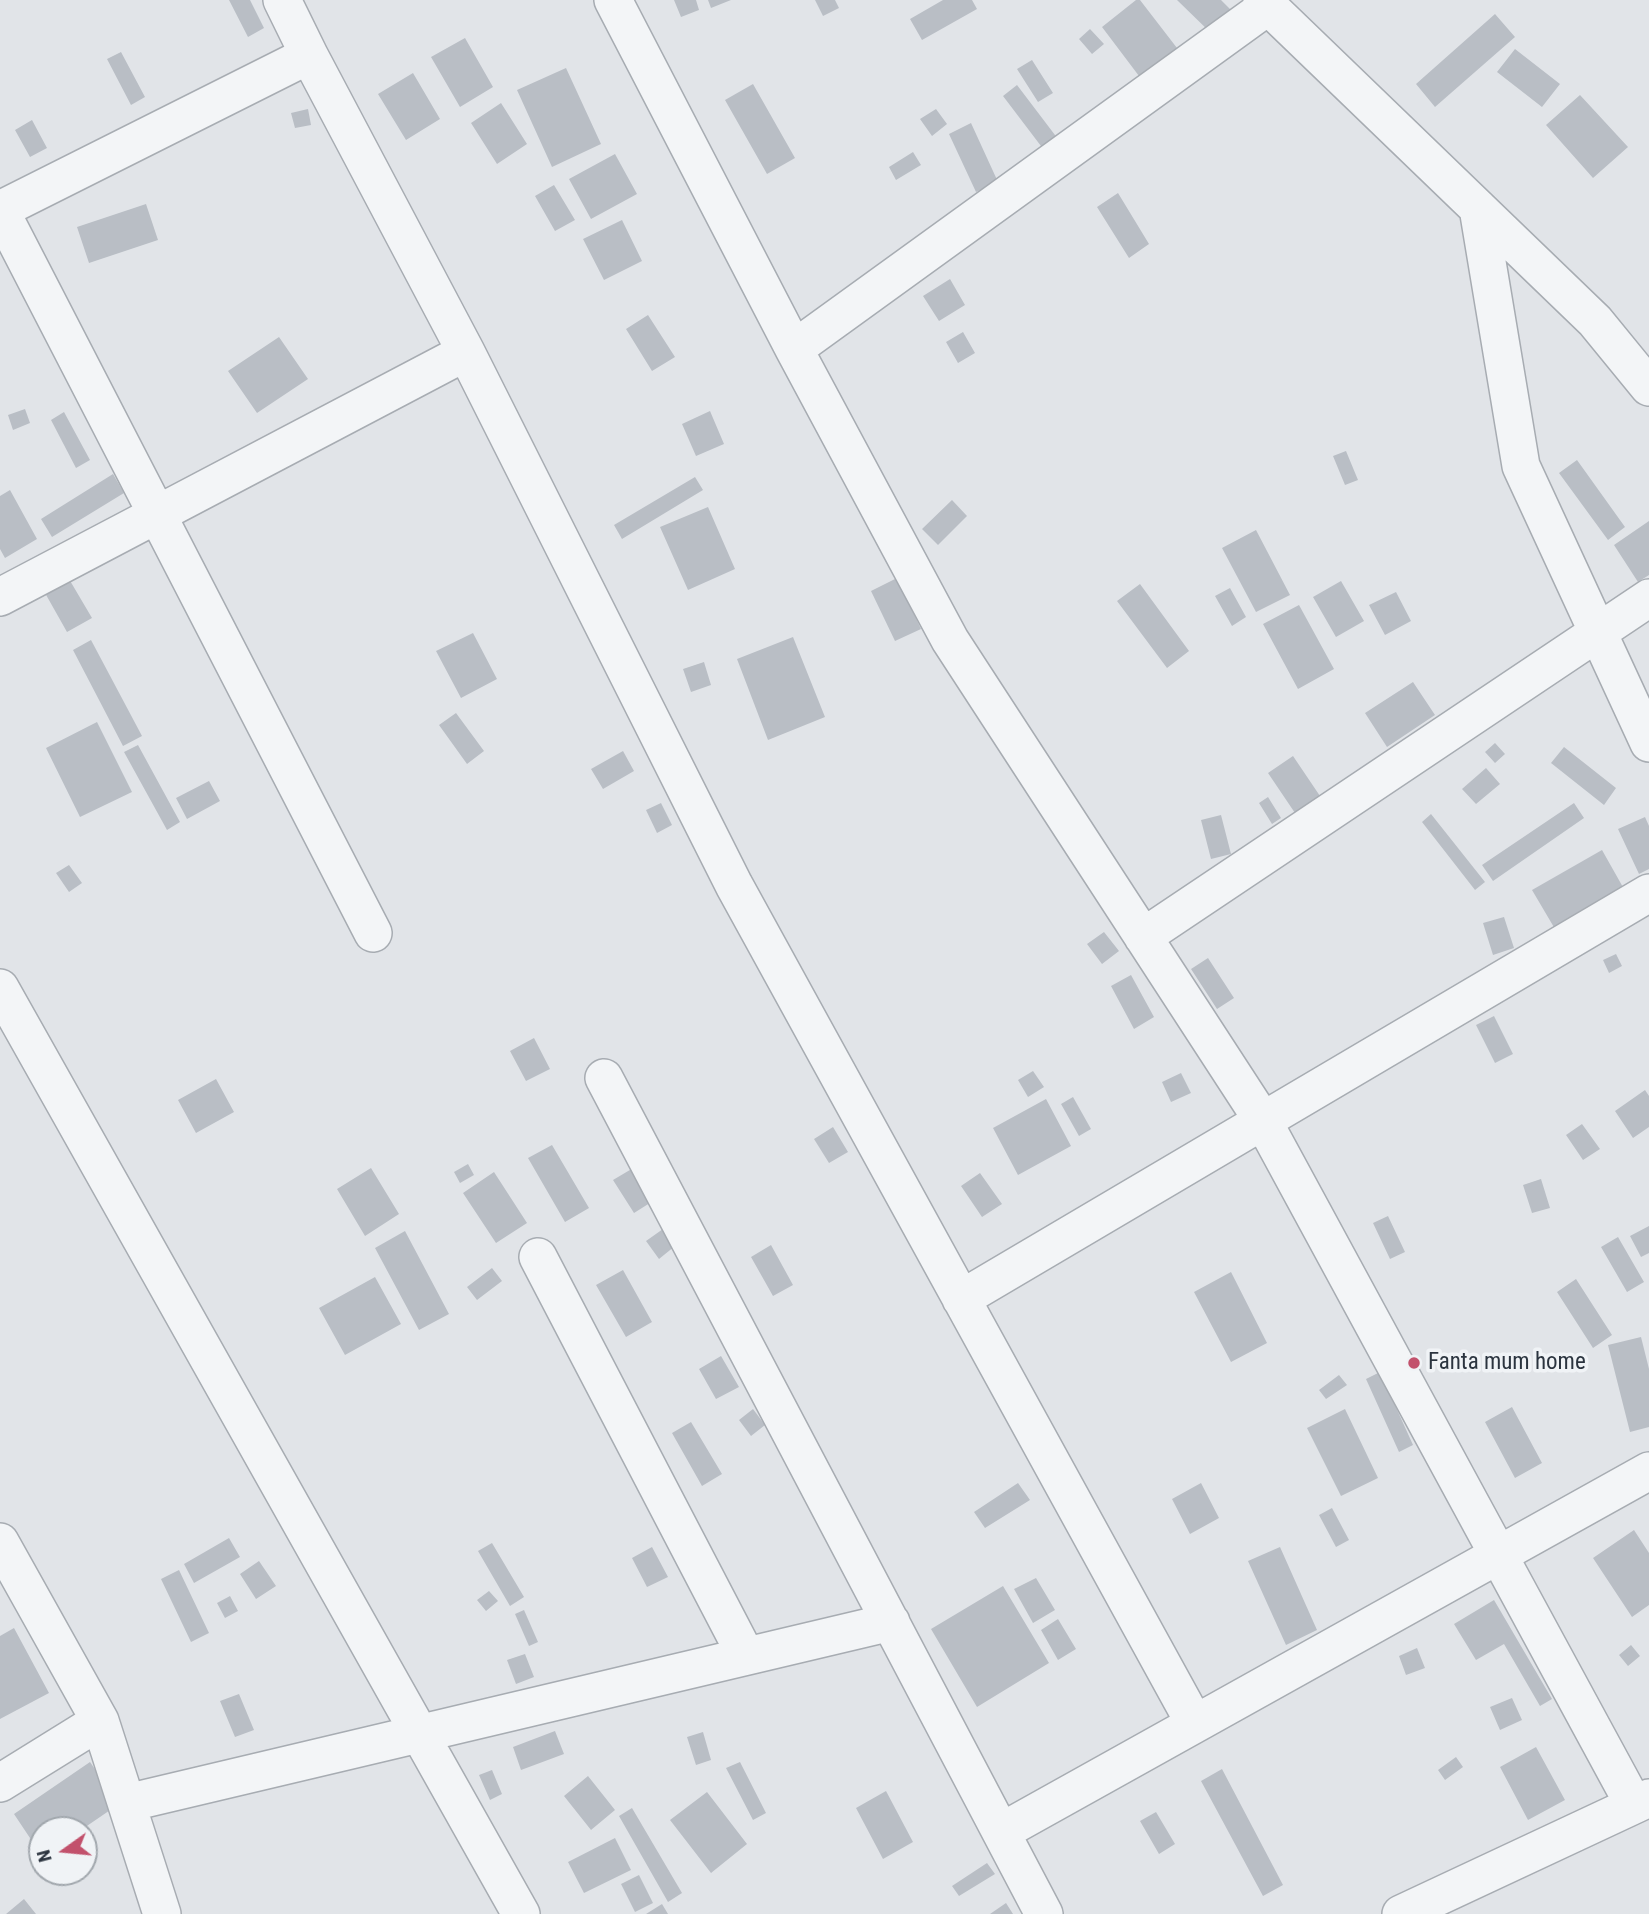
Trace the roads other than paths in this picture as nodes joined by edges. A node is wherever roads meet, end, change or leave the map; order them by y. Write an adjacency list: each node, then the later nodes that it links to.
1 (282, 0): 4 (street)
2 (613, 0): 7 (street)
3 (1265, 3): 5 (street); 7 (street)
4 (309, 55): 6 (street); 8 (street)
5 (1478, 208): 9 (street); 13 (street)
6 (0, 210): 10 (street)
7 (794, 349): 17 (street)
8 (466, 352): 10 (street); 22 (street)
9 (1649, 387)
10 (157, 514): 11 (street); 16 (street)
11 (0, 597)
12 (1649, 598): 13 (street)
13 (1598, 632): 14 (street); 17 (street)
14 (1649, 743)
15 (1649, 893): 20 (street)
16 (373, 933)
17 (1143, 937): 20 (street)
18 (0, 988): 30 (street)
19 (604, 1078): 26 (street)
20 (1263, 1121): 22 (street); 25 (street)
21 (538, 1257): 27 (street)
22 (961, 1299): 29 (street)
23 (1649, 1471): 25 (street)
24 (0, 1542): 28 (street)
25 (1498, 1555): 29 (street); 32 (street)
26 (891, 1622): 27 (street); 34 (street)
27 (746, 1656): 30 (street)
28 (100, 1721): 31 (street); 33 (street)
29 (1195, 1724): 34 (street)
30 (420, 1734): 33 (street); 36 (street)
31 (0, 1783)
32 (1641, 1802): 38 (street)
33 (127, 1803): 35 (street)
34 (1001, 1832): 37 (street)
35 (162, 1914)
36 (521, 1914)
37 (1044, 1914)
38 (1401, 1914)

